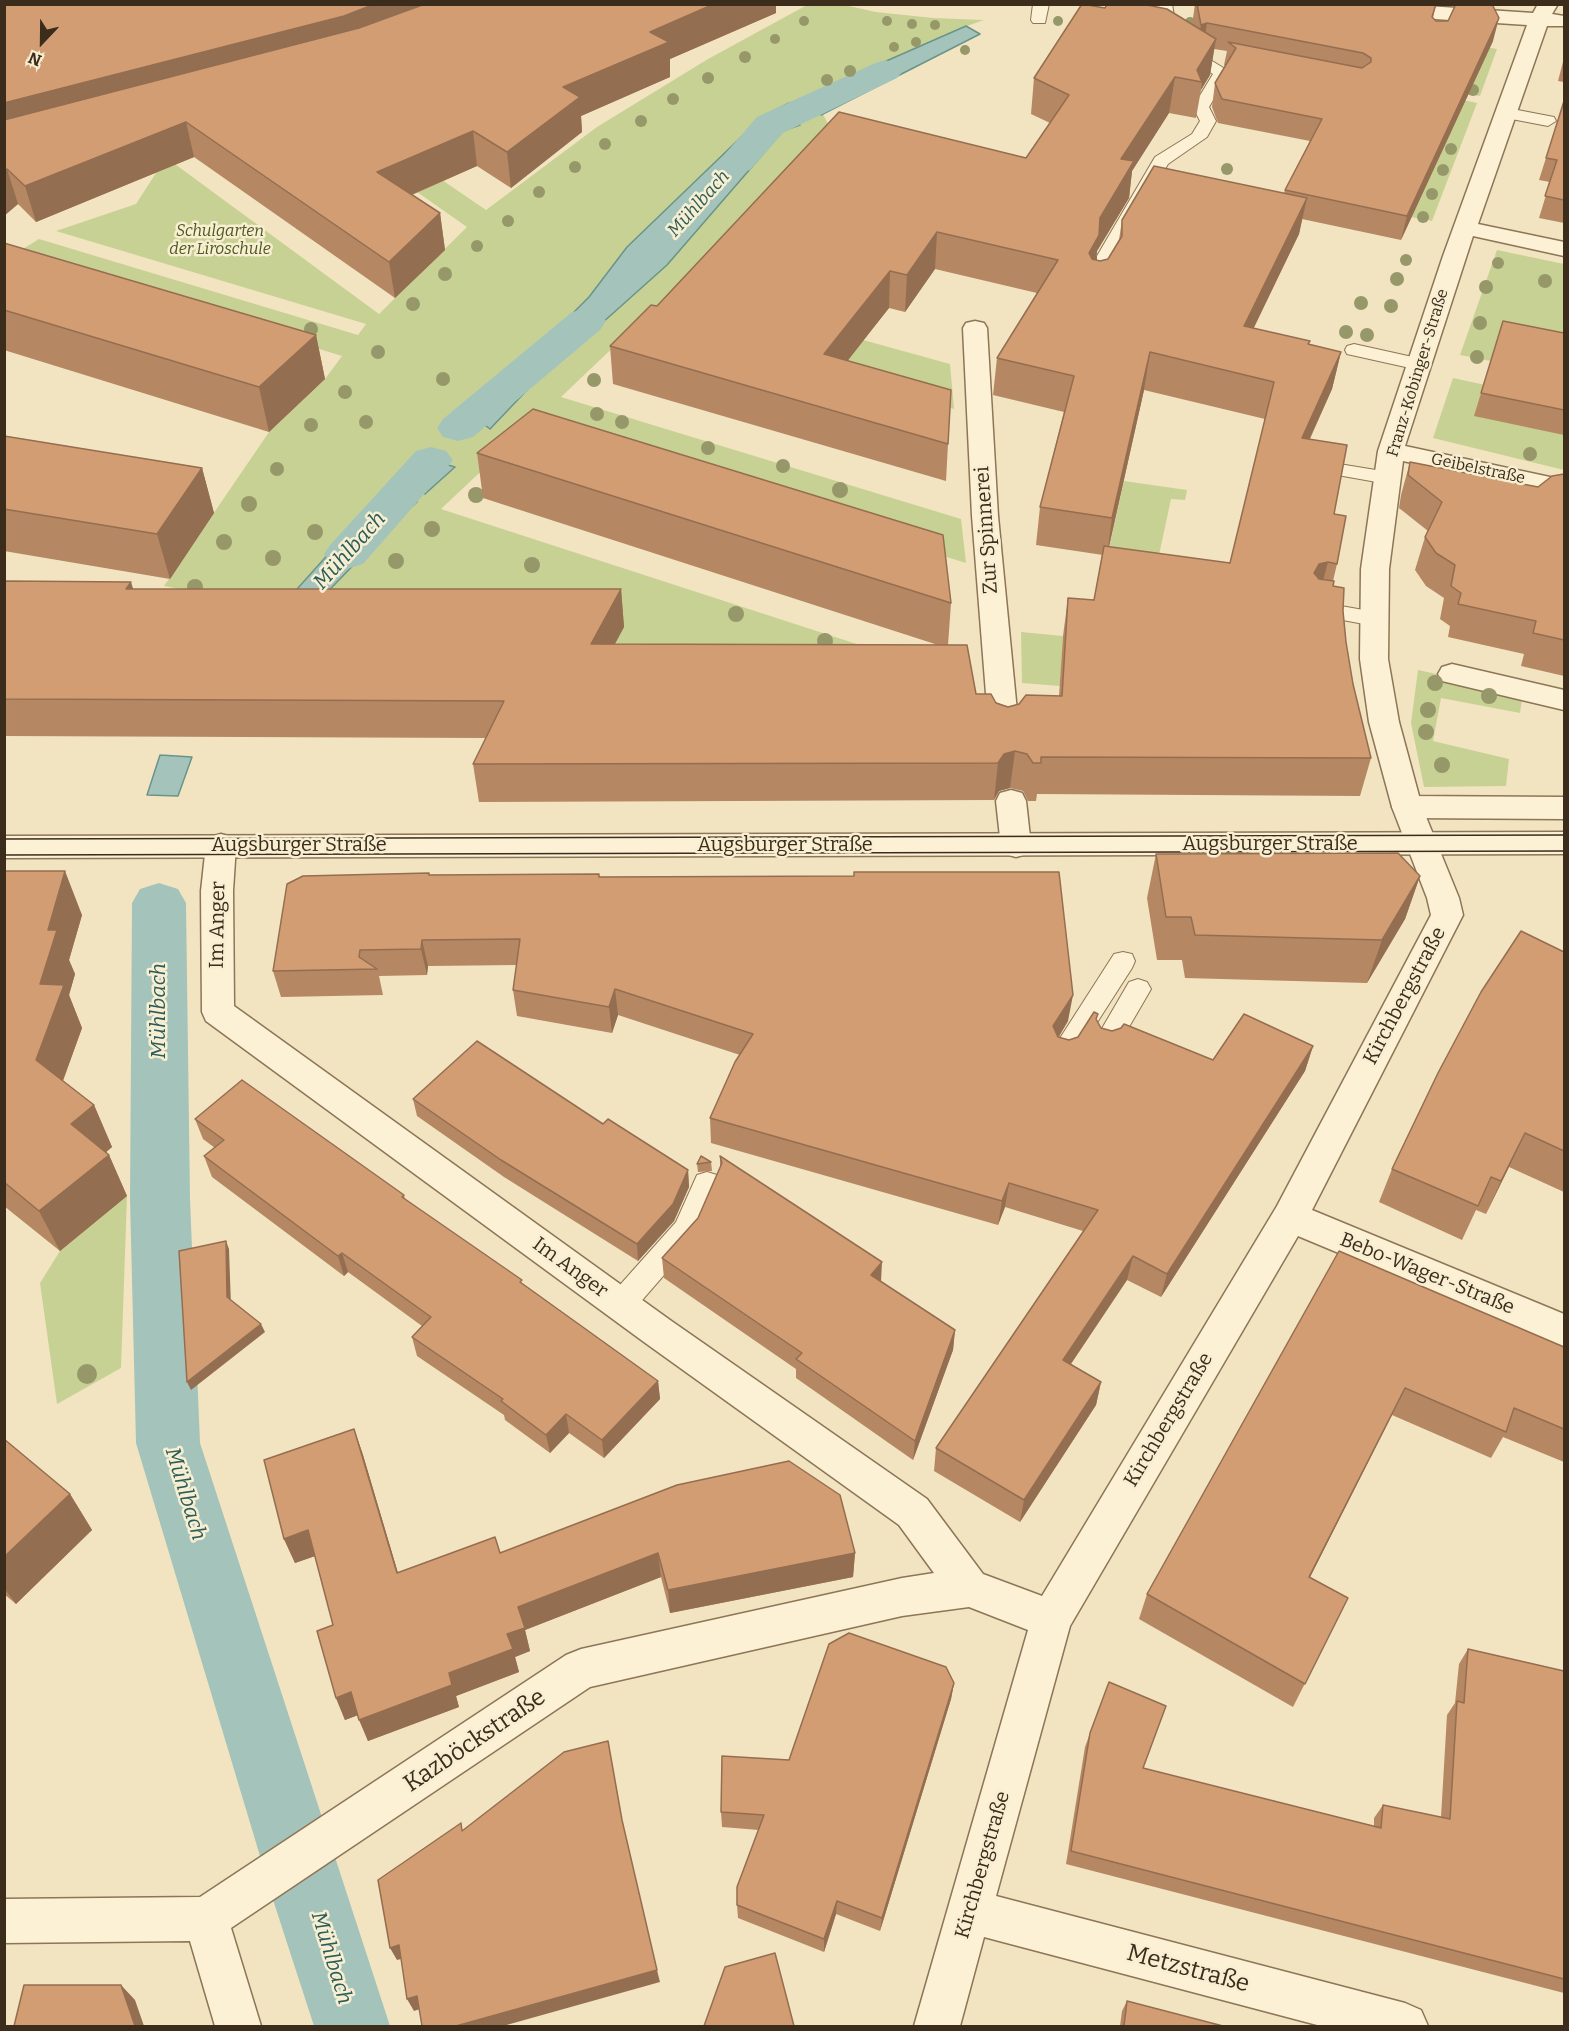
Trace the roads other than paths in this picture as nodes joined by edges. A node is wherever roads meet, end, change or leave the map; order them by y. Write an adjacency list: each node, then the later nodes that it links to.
1 (1164, 4): 4 (lane)
2 (1367, 9): 3 (street)
3 (1551, 15): 6 (street, Franz-Kobinger-Straße)
4 (1185, 51): 5 (lane); 10 (lane)
5 (1232, 60)
6 (1507, 113): 7 (lane); 8 (street, Franz-Kobinger-Straße)
7 (1548, 121)
8 (1466, 228): 9 (street); 13 (street, Franz-Kobinger-Straße)
9 (1564, 249)
10 (1095, 291)
11 (975, 328): 22 (street, Zur Spinnerei)
12 (1354, 351): 13 (lane)
13 (1419, 364): 14 (street, Franz-Kobinger-Straße)
14 (1391, 451): 16 (street, Franz-Kobinger-Straße); 17 (street, Geibelstraße)
15 (1333, 469): 16 (lane)
16 (1388, 478): 19 (street, Franz-Kobinger-Straße)
17 (1564, 488)
18 (1318, 609): 19 (lane)
19 (1375, 619): 24 (street, Franz-Kobinger-Straße)
20 (1452, 675): 21 (street)
21 (1564, 700)
22 (1004, 732)
23 (1011, 801): 29 (street)
24 (1407, 807): 25 (street); 26 (street, Franz-Kobinger-Straße)
25 (1564, 808)
26 (1420, 843): 27 (street, Augsburger Straße); 29 (street, Augsburger Straße); 36 (street, Kirchbergstraße)
27 (1564, 843)
28 (221, 845): 29 (street, Augsburger Straße); 30 (street, Augsburger Straße); 37 (street, Im Anger)
29 (1016, 846)
30 (4, 847)
31 (1123, 961): 34 (lane)
32 (1138, 989): 33 (lane)
33 (1106, 1044)
34 (1064, 1053)
35 (707, 1183): 37 (lane)
36 (1290, 1217): 38 (street, Bebo-Wager-Straße); 40 (street, Kirchbergstraße)
37 (621, 1304): 39 (street, Im Anger)
38 (1564, 1331)
39 (969, 1588): 40 (street); 42 (street, Kazböckstraße)
40 (1051, 1619): 41 (street, Kirchbergstraße)
41 (970, 1911): 45 (street, Kirchbergstraße); 46 (street, Metzstraße)
42 (206, 1919): 43 (street); 44 (street)
43 (4, 1921)
44 (238, 2026)
45 (937, 2026)
46 (1406, 2026)

